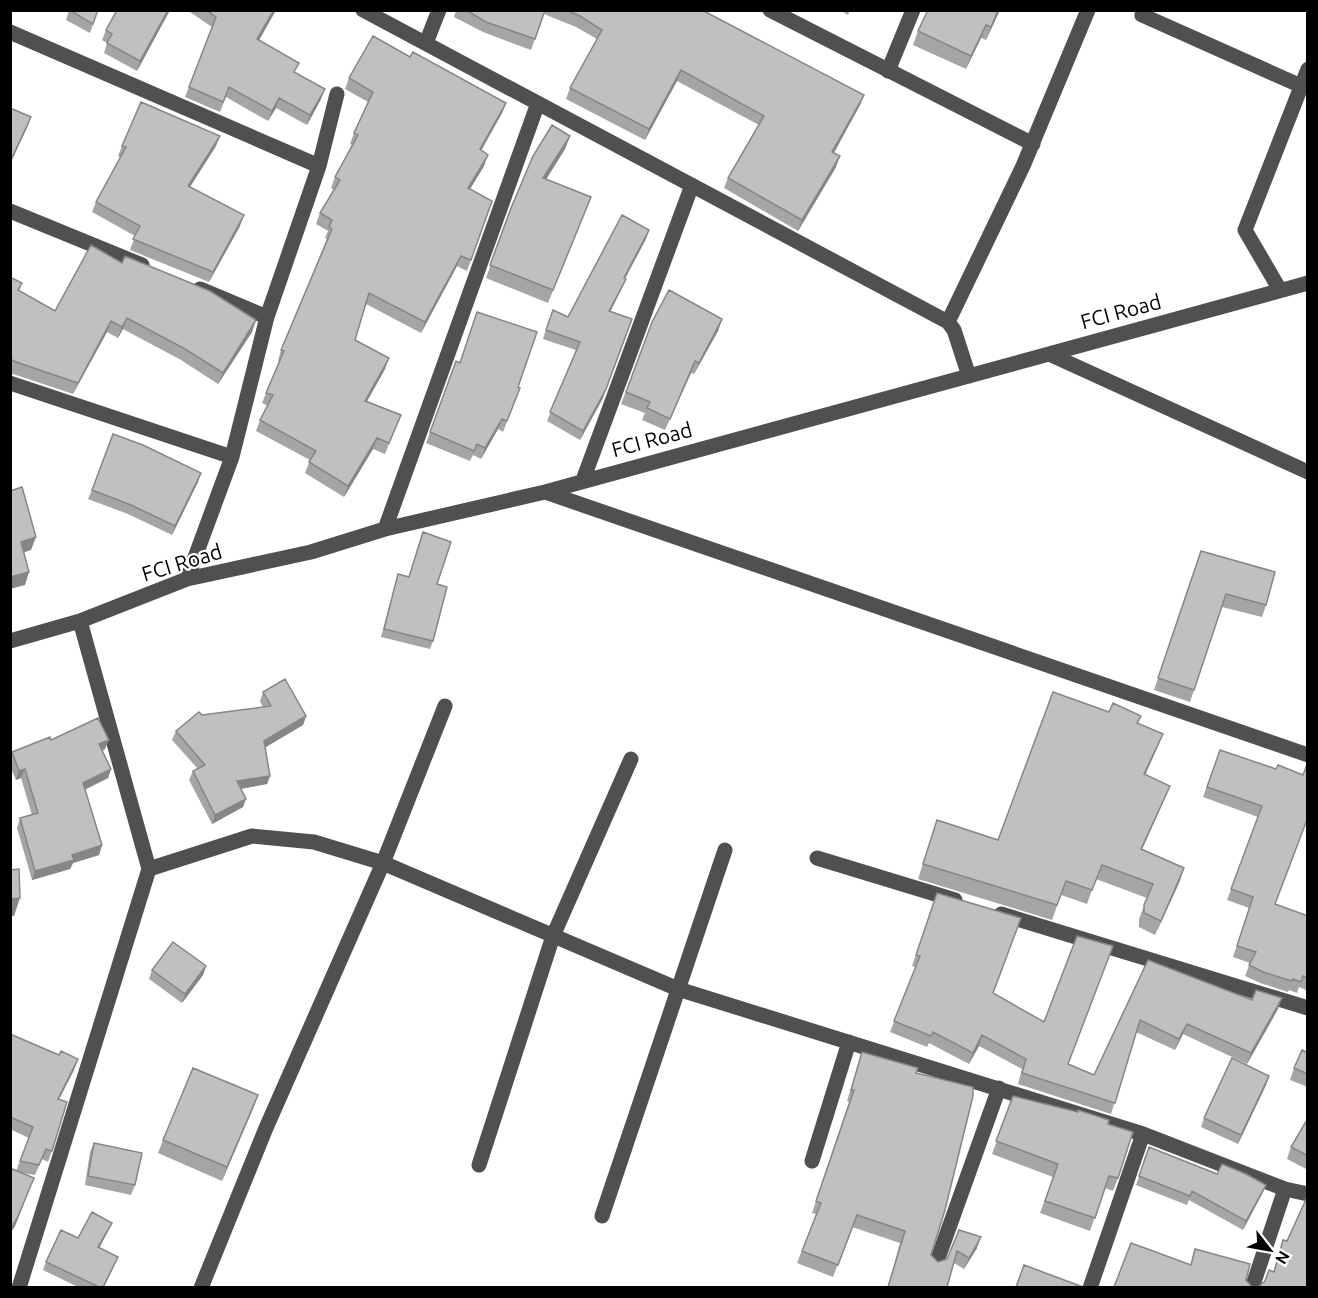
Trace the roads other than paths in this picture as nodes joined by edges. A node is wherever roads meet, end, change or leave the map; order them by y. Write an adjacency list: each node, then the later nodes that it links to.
1 (363, 10): 8 (street)
2 (440, 10): 8 (street)
3 (770, 10): 10 (street)
4 (913, 10): 10 (street)
5 (1088, 10): 14 (street)
6 (1143, 10): 11 (street)
7 (10, 32): 15 (street)
8 (426, 43): 13 (street)
9 (1308, 69): 11 (street)
10 (888, 71): 14 (street)
11 (1301, 86): 21 (street)
12 (337, 94): 15 (street)
13 (538, 103): 16 (street); 31 (street)
14 (1033, 144): 23 (street)
15 (319, 166): 22 (street)
16 (692, 185): 23 (street); 29 (street)
17 (10, 211): 18 (street)
18 (160, 273)
19 (181, 281): 22 (street)
20 (1308, 283): 21 (street, FCI Road)
21 (1280, 290): 24 (street, FCI Road)
22 (267, 316): 27 (street)
23 (948, 322): 25 (street)
24 (1048, 354): 25 (street, FCI Road); 28 (street)
25 (969, 376): 29 (street, FCI Road)
26 (10, 383): 27 (street)
27 (232, 456): 32 (street)
28 (1308, 472)
29 (583, 480): 30 (street, FCI Road)
30 (545, 492): 31 (street, FCI Road); 36 (street)
31 (385, 529): 32 (street, FCI Road)
32 (187, 579): 33 (street, FCI Road)
33 (80, 621): 34 (street, FCI Road); 41 (street)
34 (10, 641)
35 (445, 706): 40 (street)
36 (1308, 755)
37 (631, 759): 44 (street)
38 (725, 849): 45 (street)
39 (817, 858): 42 (street)
40 (383, 863): 41 (street); 44 (street); 57 (street)
41 (149, 869): 56 (street)
42 (965, 903)
43 (988, 910): 46 (street)
44 (553, 936): 45 (street); 51 (street)
45 (678, 989): 47 (street); 54 (street)
46 (1308, 1008)
47 (849, 1042): 48 (street); 50 (street)
48 (999, 1088): 49 (street); 55 (street)
49 (1143, 1134): 52 (street); 58 (street)
50 (812, 1161)
51 (479, 1165)
52 (1285, 1189): 53 (street); 59 (street)
53 (1308, 1194)
54 (602, 1216)
55 (936, 1264)
56 (19, 1287)
57 (201, 1287)
58 (1090, 1287)
59 (1252, 1287)

